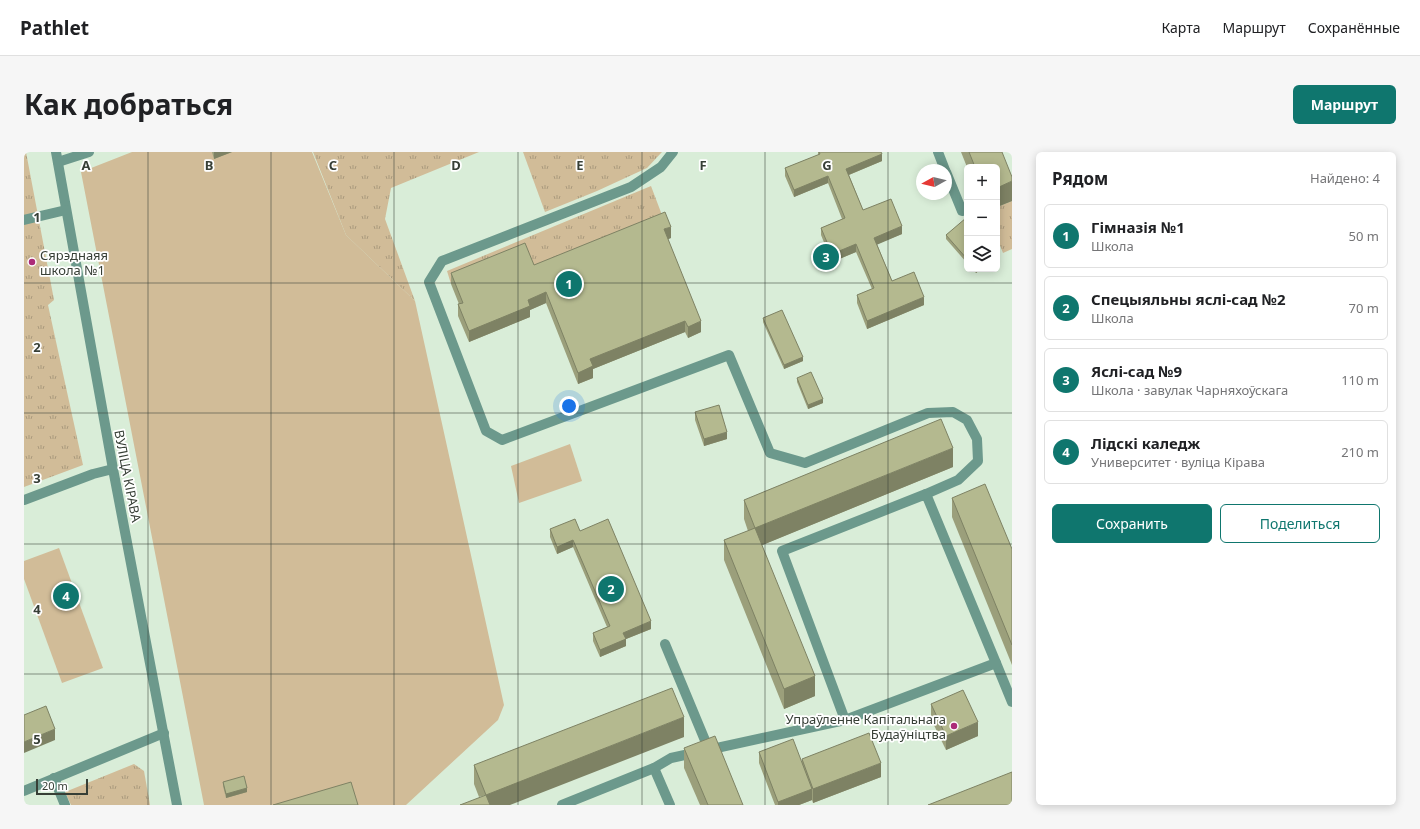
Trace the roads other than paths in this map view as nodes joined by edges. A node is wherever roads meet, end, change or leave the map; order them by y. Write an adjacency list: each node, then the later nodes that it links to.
1 (56, 152): 5 (street, ВУЛІЦА КІРАВА)
2 (89, 152): 5 (street)
3 (673, 152): 12 (street)
4 (938, 152): 6 (street)
5 (58, 162): 8 (street, ВУЛІЦА КІРАВА)
6 (943, 164)
7 (952, 186): 9 (street)
8 (66, 210): 10 (street); 11 (street, ВУЛІЦА КІРАВА)
9 (962, 211)
10 (24, 220)
11 (113, 469): 13 (street); 18 (street, ВУЛІЦА КІРАВА)
12 (926, 494): 15 (street); 17 (street)
13 (24, 500)
14 (665, 644): 19 (street)
15 (996, 663): 16 (street); 17 (street)
16 (1012, 702)
17 (845, 720): 19 (street)
18 (164, 733): 21 (street); 24 (street, ВУЛІЦА КІРАВА)
19 (709, 750): 20 (street)
20 (654, 768): 25 (street); 26 (street)
21 (54, 778): 22 (street); 23 (street)
22 (24, 791)
23 (65, 805)
24 (177, 805)
25 (562, 805)
26 (670, 805)

